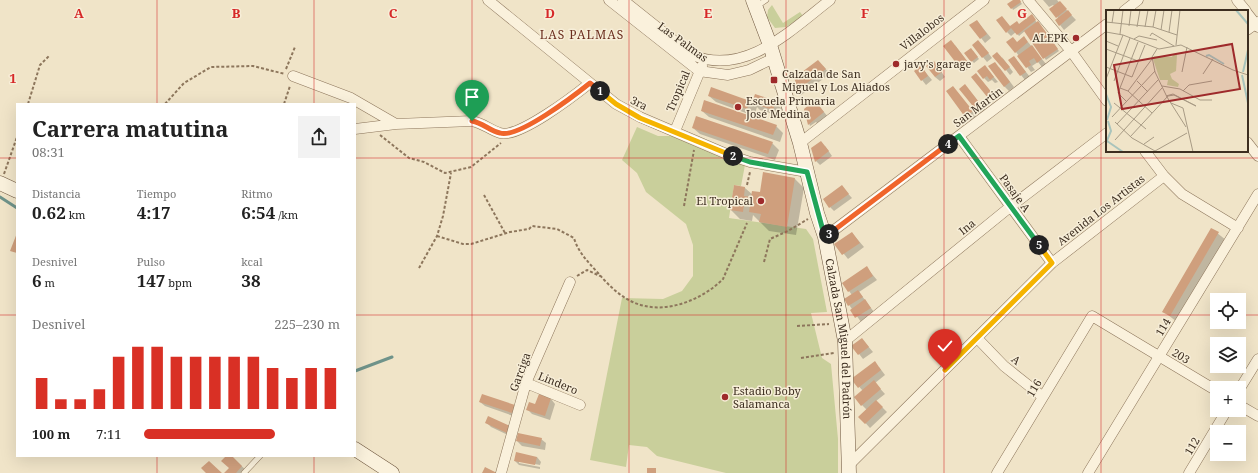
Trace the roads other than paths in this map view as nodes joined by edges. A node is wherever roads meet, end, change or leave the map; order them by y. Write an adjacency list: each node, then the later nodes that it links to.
1 (488, 0): 21 (street, 3ra)
2 (609, 0): 19 (street, Las Palmas)
3 (623, 0): 18 (street, Las Palmas)
4 (830, 0): 17 (street)
5 (984, 0): 28 (street, Villalobos)
6 (1028, 0): 16 (street)
7 (1138, 0): 10 (street)
8 (1237, 0): 11 (street)
9 (759, 2): 17 (main road, Calzada San Miguel del Padrón)
10 (1125, 10)
11 (1244, 10)
12 (1248, 14): 13 (street)
13 (1257, 24): 15 (street)
14 (1106, 25): 16 (street, San Martin)
15 (1248, 29)
16 (1071, 51): 22 (street); 27 (street, San Martin)
17 (772, 52): 18 (street, Las Palmas); 19 (street, Las Palmas); 28 (main road, Calzada San Miguel del Padrón)
18 (704, 60): 19 (street, Tropical)
19 (699, 71): 25 (street, Tropical)
20 (289, 75): 23 (street)
21 (590, 83): 23 (street); 25 (street, 3ra)
22 (1106, 100)
23 (396, 124): 24 (street)
24 (356, 129)
25 (675, 130): 32 (street, 3ra)
26 (1106, 135): 37 (street, Ina)
27 (959, 136): 37 (street, Pasaje A); 39 (street, San Martin)
28 (800, 142): 32 (main road, Calzada San Miguel del Padrón)
29 (1248, 143): 31 (street)
30 (1146, 152): 33 (street)
31 (1258, 156)
32 (807, 172): 39 (main road, Calzada San Miguel del Padrón)
33 (1164, 176): 38 (street); 40 (street, Avenida Los Artistas)
34 (1, 183): 35 (main road)
35 (16, 190)
36 (1258, 194): 38 (street, 114)
37 (1010, 207): 40 (street, Pasaje A); 44 (street, Ina)
38 (1238, 228): 45 (street, 114)
39 (825, 238): 44 (main road, Calzada San Miguel del Padrón)
40 (1052, 263): 43 (street, Avenida Los Artistas)
41 (570, 282): 48 (street, Garciga)
42 (1092, 316): 45 (street, 203); 50 (street, 116)
43 (977, 338): 50 (street, A); 57 (street, Avenida Los Artistas)
44 (845, 346): 57 (main road, Calzada San Miguel del Padrón)
45 (1159, 356): 49 (street, 203); 63 (street, 114)
46 (1258, 359): 47 (street)
47 (1245, 381)
48 (526, 384): 51 (street, Lindero); 61 (street, Garciga)
49 (1210, 387)
50 (1043, 397): 58 (street, 116)
51 (580, 405)
52 (1246, 408): 53 (street)
53 (1258, 416)
54 (1223, 417): 64 (street, 112)
55 (356, 449): 60 (main road)
56 (259, 457): 59 (lane)
57 (849, 469)
58 (998, 470): 62 (street)
59 (244, 473)
60 (392, 473)
61 (501, 473)
62 (1009, 473)
63 (1088, 473)
64 (1189, 473)

